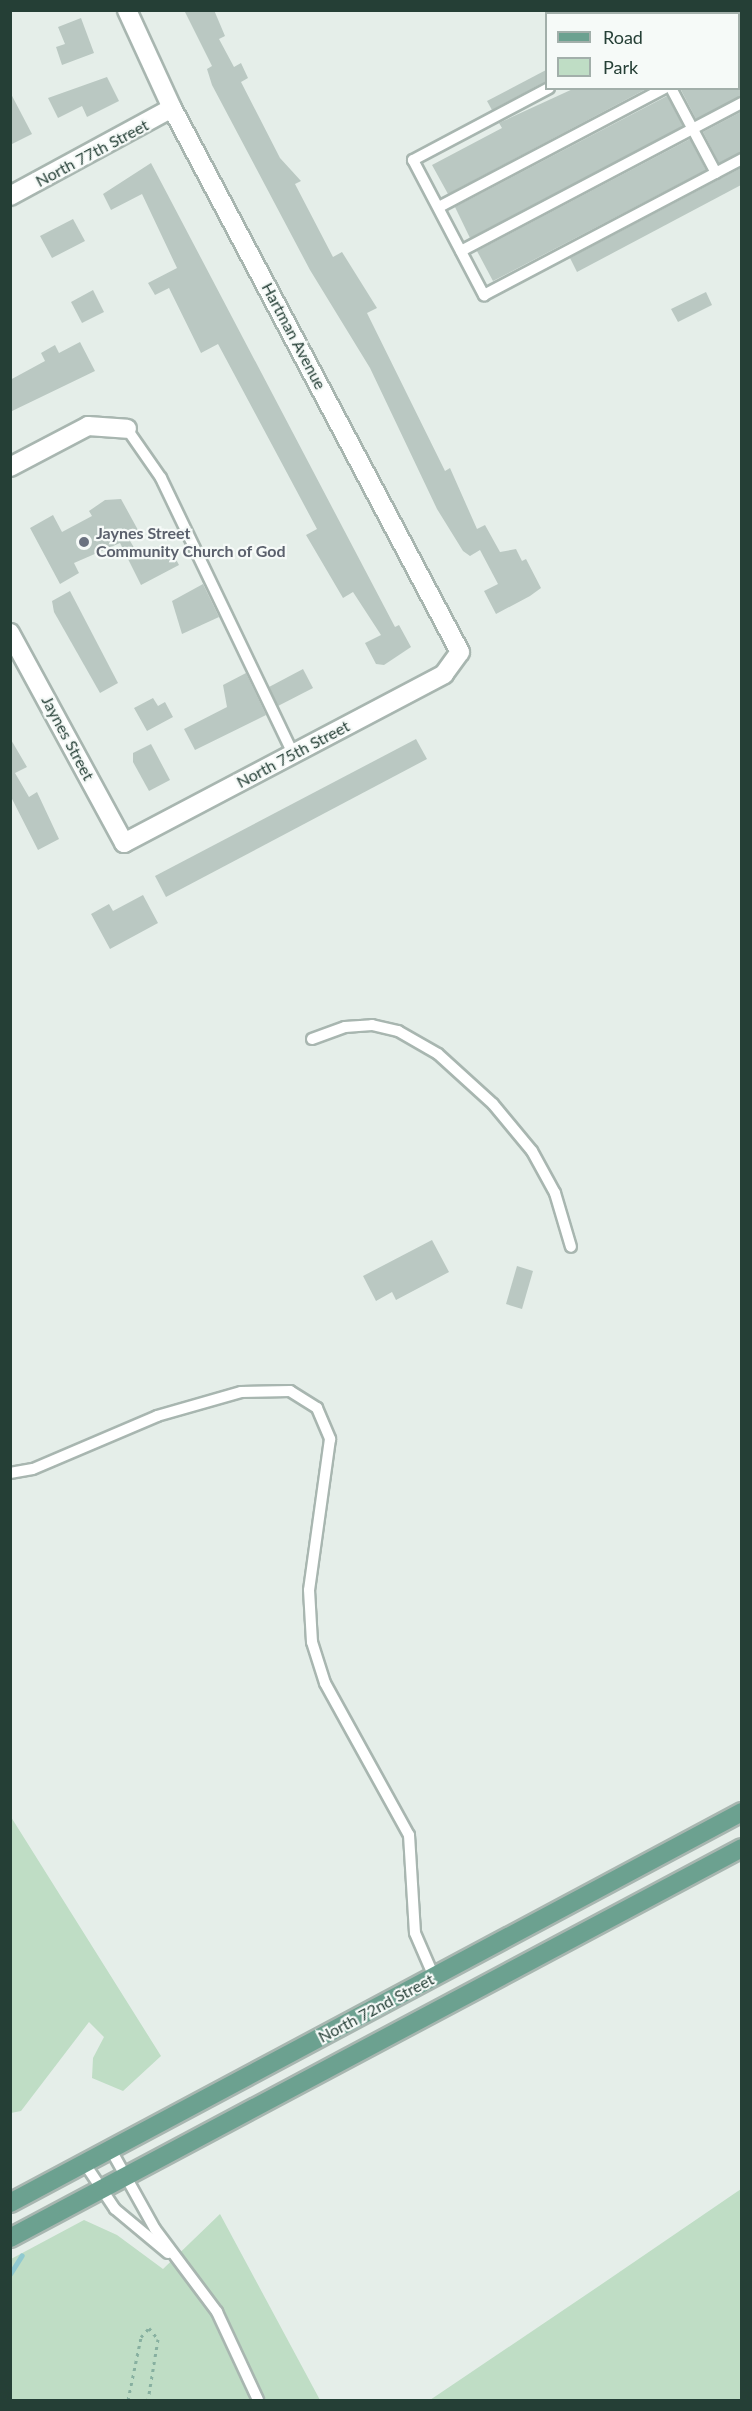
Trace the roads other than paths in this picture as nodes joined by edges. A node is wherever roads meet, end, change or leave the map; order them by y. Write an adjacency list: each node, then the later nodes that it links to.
1 (127, 10): 6 (street, Hartman Avenue)
2 (545, 90): 11 (lane)
3 (661, 90): 11 (lane)
4 (672, 90): 7 (lane)
5 (741, 103): 7 (lane)
6 (172, 108): 10 (street, North 77th Street); 16 (street, Hartman Avenue)
7 (692, 129): 9 (lane); 12 (lane)
8 (741, 159): 9 (lane)
9 (716, 173): 12 (lane)
10 (10, 196)
11 (439, 207): 12 (lane)
12 (461, 251)
13 (128, 429): 14 (street); 17 (lane)
14 (10, 467)
15 (10, 633): 18 (street, Jaynes Street)
16 (459, 661): 17 (street, North 75th Street)
17 (293, 754): 18 (street, North 75th Street)
18 (124, 843)
19 (312, 1039): 20 (lane)
20 (572, 1246)
21 (10, 1473): 24 (lane)
22 (741, 1812): 24 (main road, North 72nd Street)
23 (741, 1848): 27 (main road, North 72nd Street)
24 (434, 1977): 25 (main road, North 72nd Street)
25 (111, 2150): 26 (main road, North 72nd Street); 27 (lane)
26 (85, 2164): 28 (lane); 29 (main road, North 72nd Street)
27 (127, 2178): 28 (main road, North 72nd Street); 31 (lane)
28 (100, 2191): 30 (main road, North 72nd Street); 31 (lane)
29 (10, 2203)
30 (10, 2238)
31 (179, 2262): 32 (lane)
32 (258, 2400)

